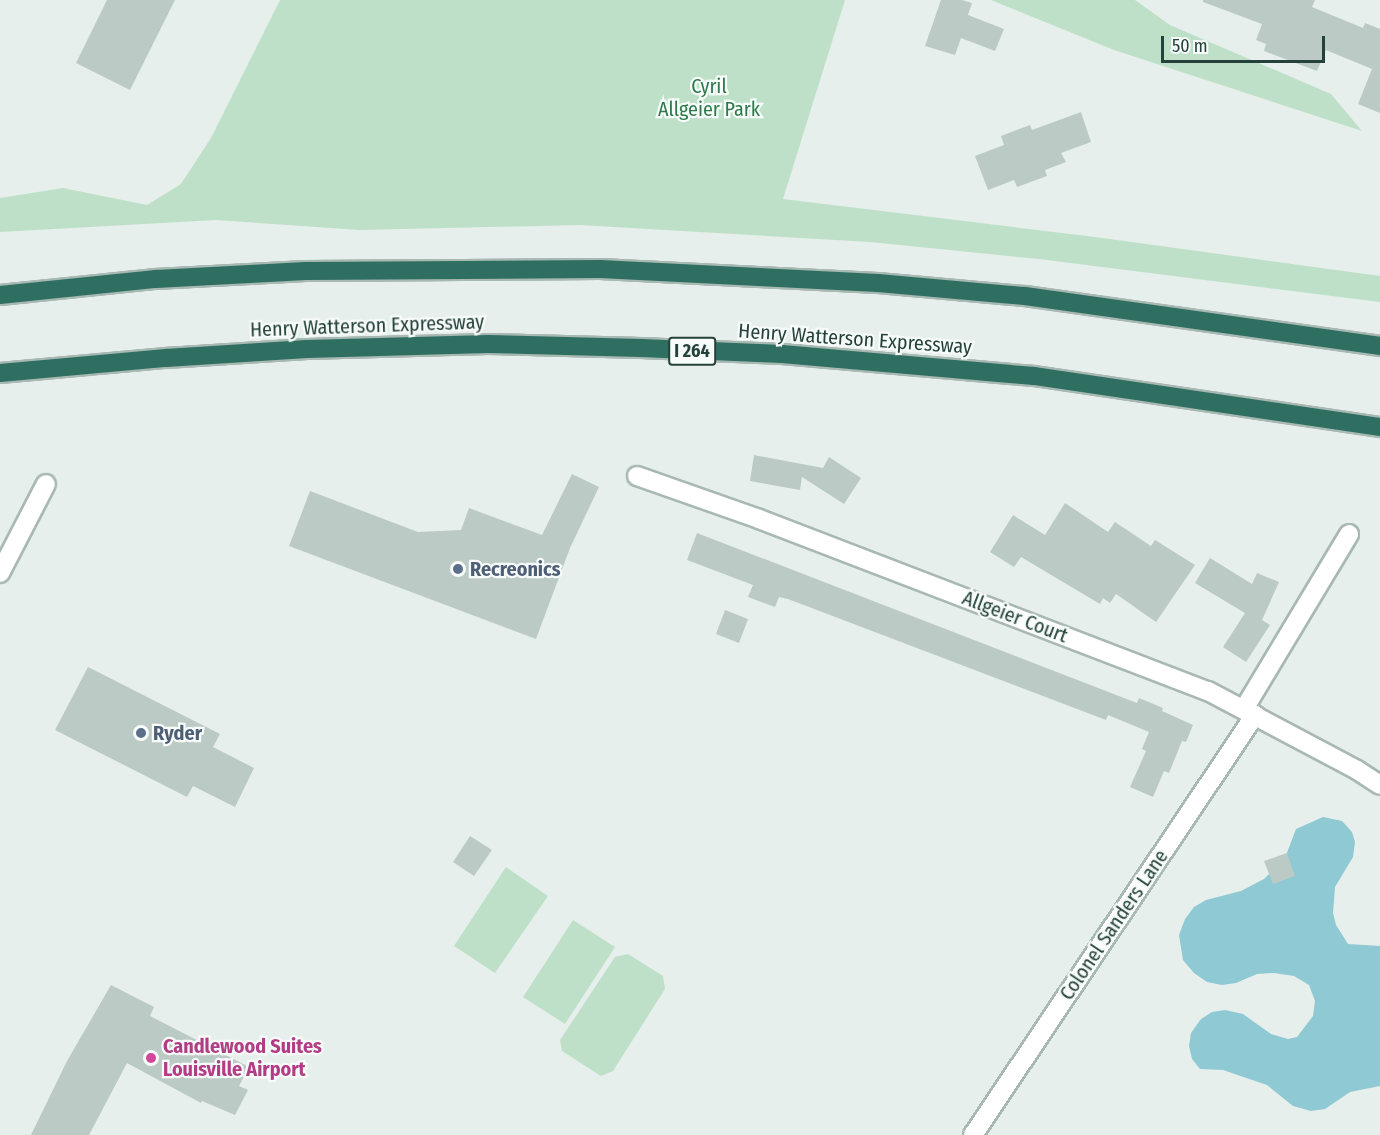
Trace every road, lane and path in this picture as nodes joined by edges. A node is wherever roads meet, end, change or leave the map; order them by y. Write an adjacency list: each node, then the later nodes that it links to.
1 (0, 295): 2 (highway)
2 (1380, 346)
3 (0, 373): 4 (highway, Henry Watterson Expressway / I 264)
4 (1380, 427)
5 (637, 476): 9 (street, Allgeier Court)
6 (46, 484): 8 (street)
7 (1349, 534): 9 (street, Colonel Sanders Lane)
8 (0, 573)
9 (1250, 712): 10 (street, Allgeier Court); 11 (street, Colonel Sanders Lane)
10 (1380, 785)
11 (974, 1135)

